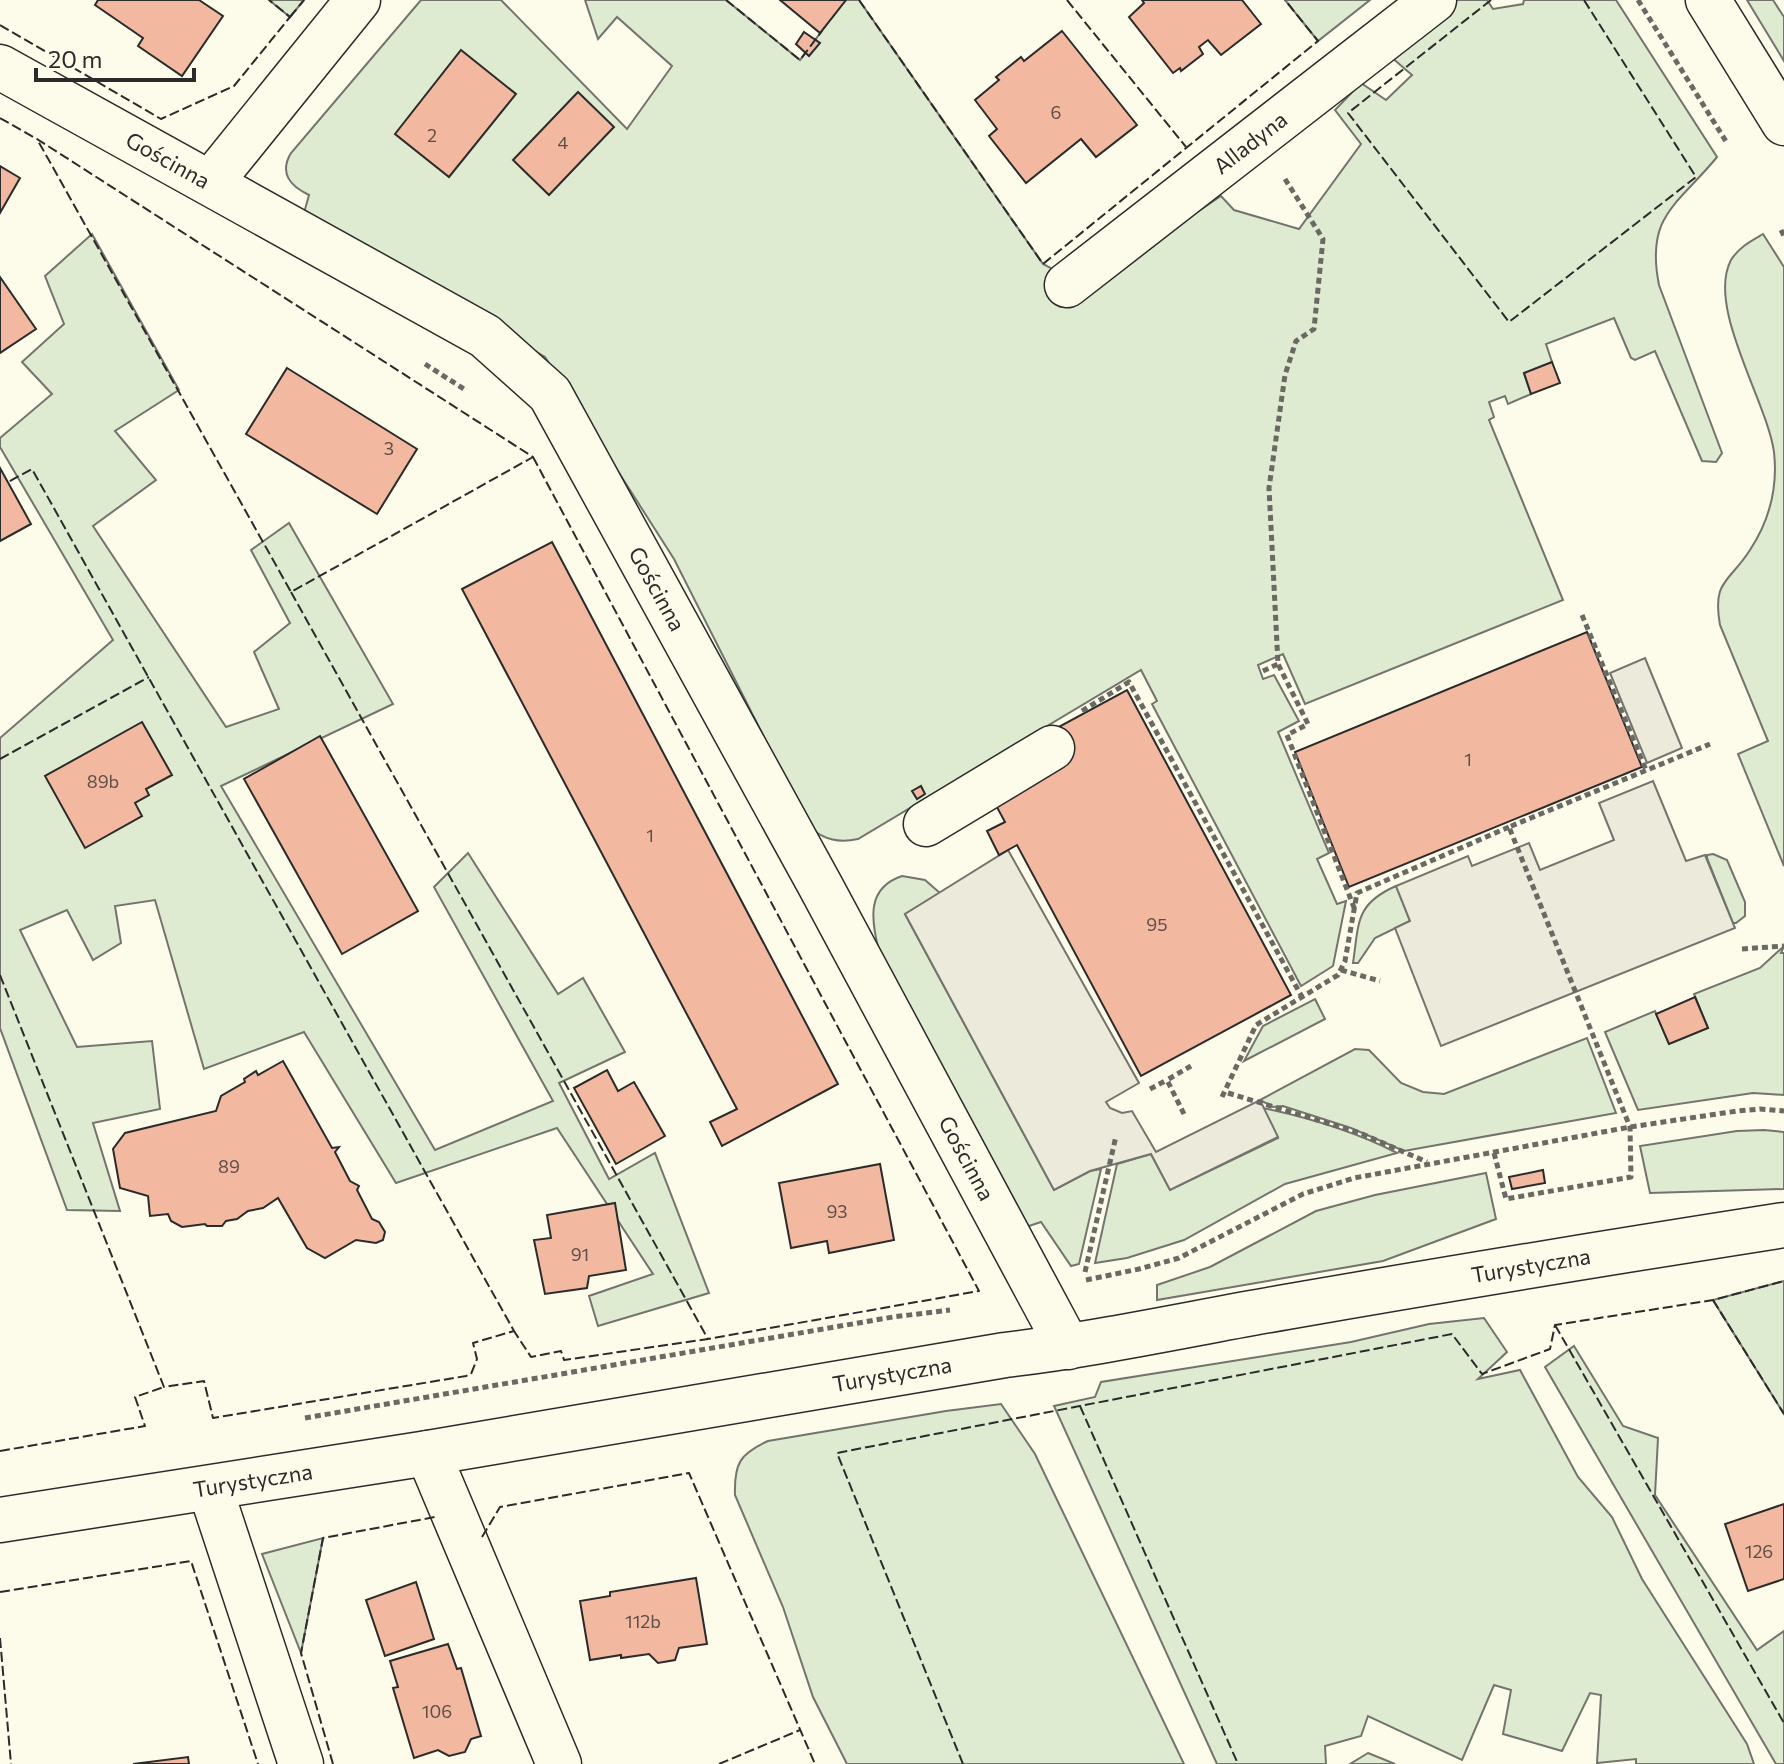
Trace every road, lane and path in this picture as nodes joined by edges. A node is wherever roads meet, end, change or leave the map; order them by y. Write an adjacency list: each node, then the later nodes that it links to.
1 (358, 0): 9 (street)
2 (1434, 0): 7 (street, Alladyna)
3 (1638, 0): 8 (path)
4 (1708, 0): 6 (street)
5 (0, 67): 9 (street, Gościnna)
6 (1784, 123)
7 (1259, 138): 10 (street, Alladyna); 12 (path)
8 (1727, 143)
9 (211, 182): 40 (street, Gościnna)
10 (1067, 285)
11 (1582, 615): 16 (path)
12 (1278, 664): 13 (path); 19 (path)
13 (1263, 671)
14 (1710, 744): 16 (path)
15 (1047, 750): 17 (street); 24 (path)
16 (1646, 770): 18 (path)
17 (926, 824)
18 (1509, 827): 19 (path); 30 (path)
19 (1355, 910): 22 (path)
20 (1784, 946): 21 (path)
21 (1742, 949)
22 (1341, 970): 23 (path); 24 (path)
23 (1380, 981)
24 (1302, 997): 33 (path)
25 (1191, 1066): 26 (path)
26 (1167, 1080): 27 (path); 29 (path)
27 (1150, 1089)
28 (1784, 1111): 30 (path)
29 (1184, 1114)
30 (1630, 1127): 32 (path); 32 (path)
31 (1116, 1136): 37 (path)
32 (1494, 1153): 33 (path)
33 (1429, 1163): 35 (path)
34 (1784, 1225): 40 (street, Turystyczna)
35 (1139, 1269): 36 (path); 37 (path)
36 (1140, 1278)
37 (1083, 1281): 38 (path)
38 (1074, 1284)
39 (965, 1308): 41 (path)
40 (1068, 1347): 42 (street, Turystyczna)
41 (299, 1419)
42 (428, 1453): 43 (street, Turystyczna); 46 (street)
43 (210, 1488): 44 (street, Turystyczna); 45 (street)
44 (0, 1520)
45 (301, 1764)
46 (559, 1764)

